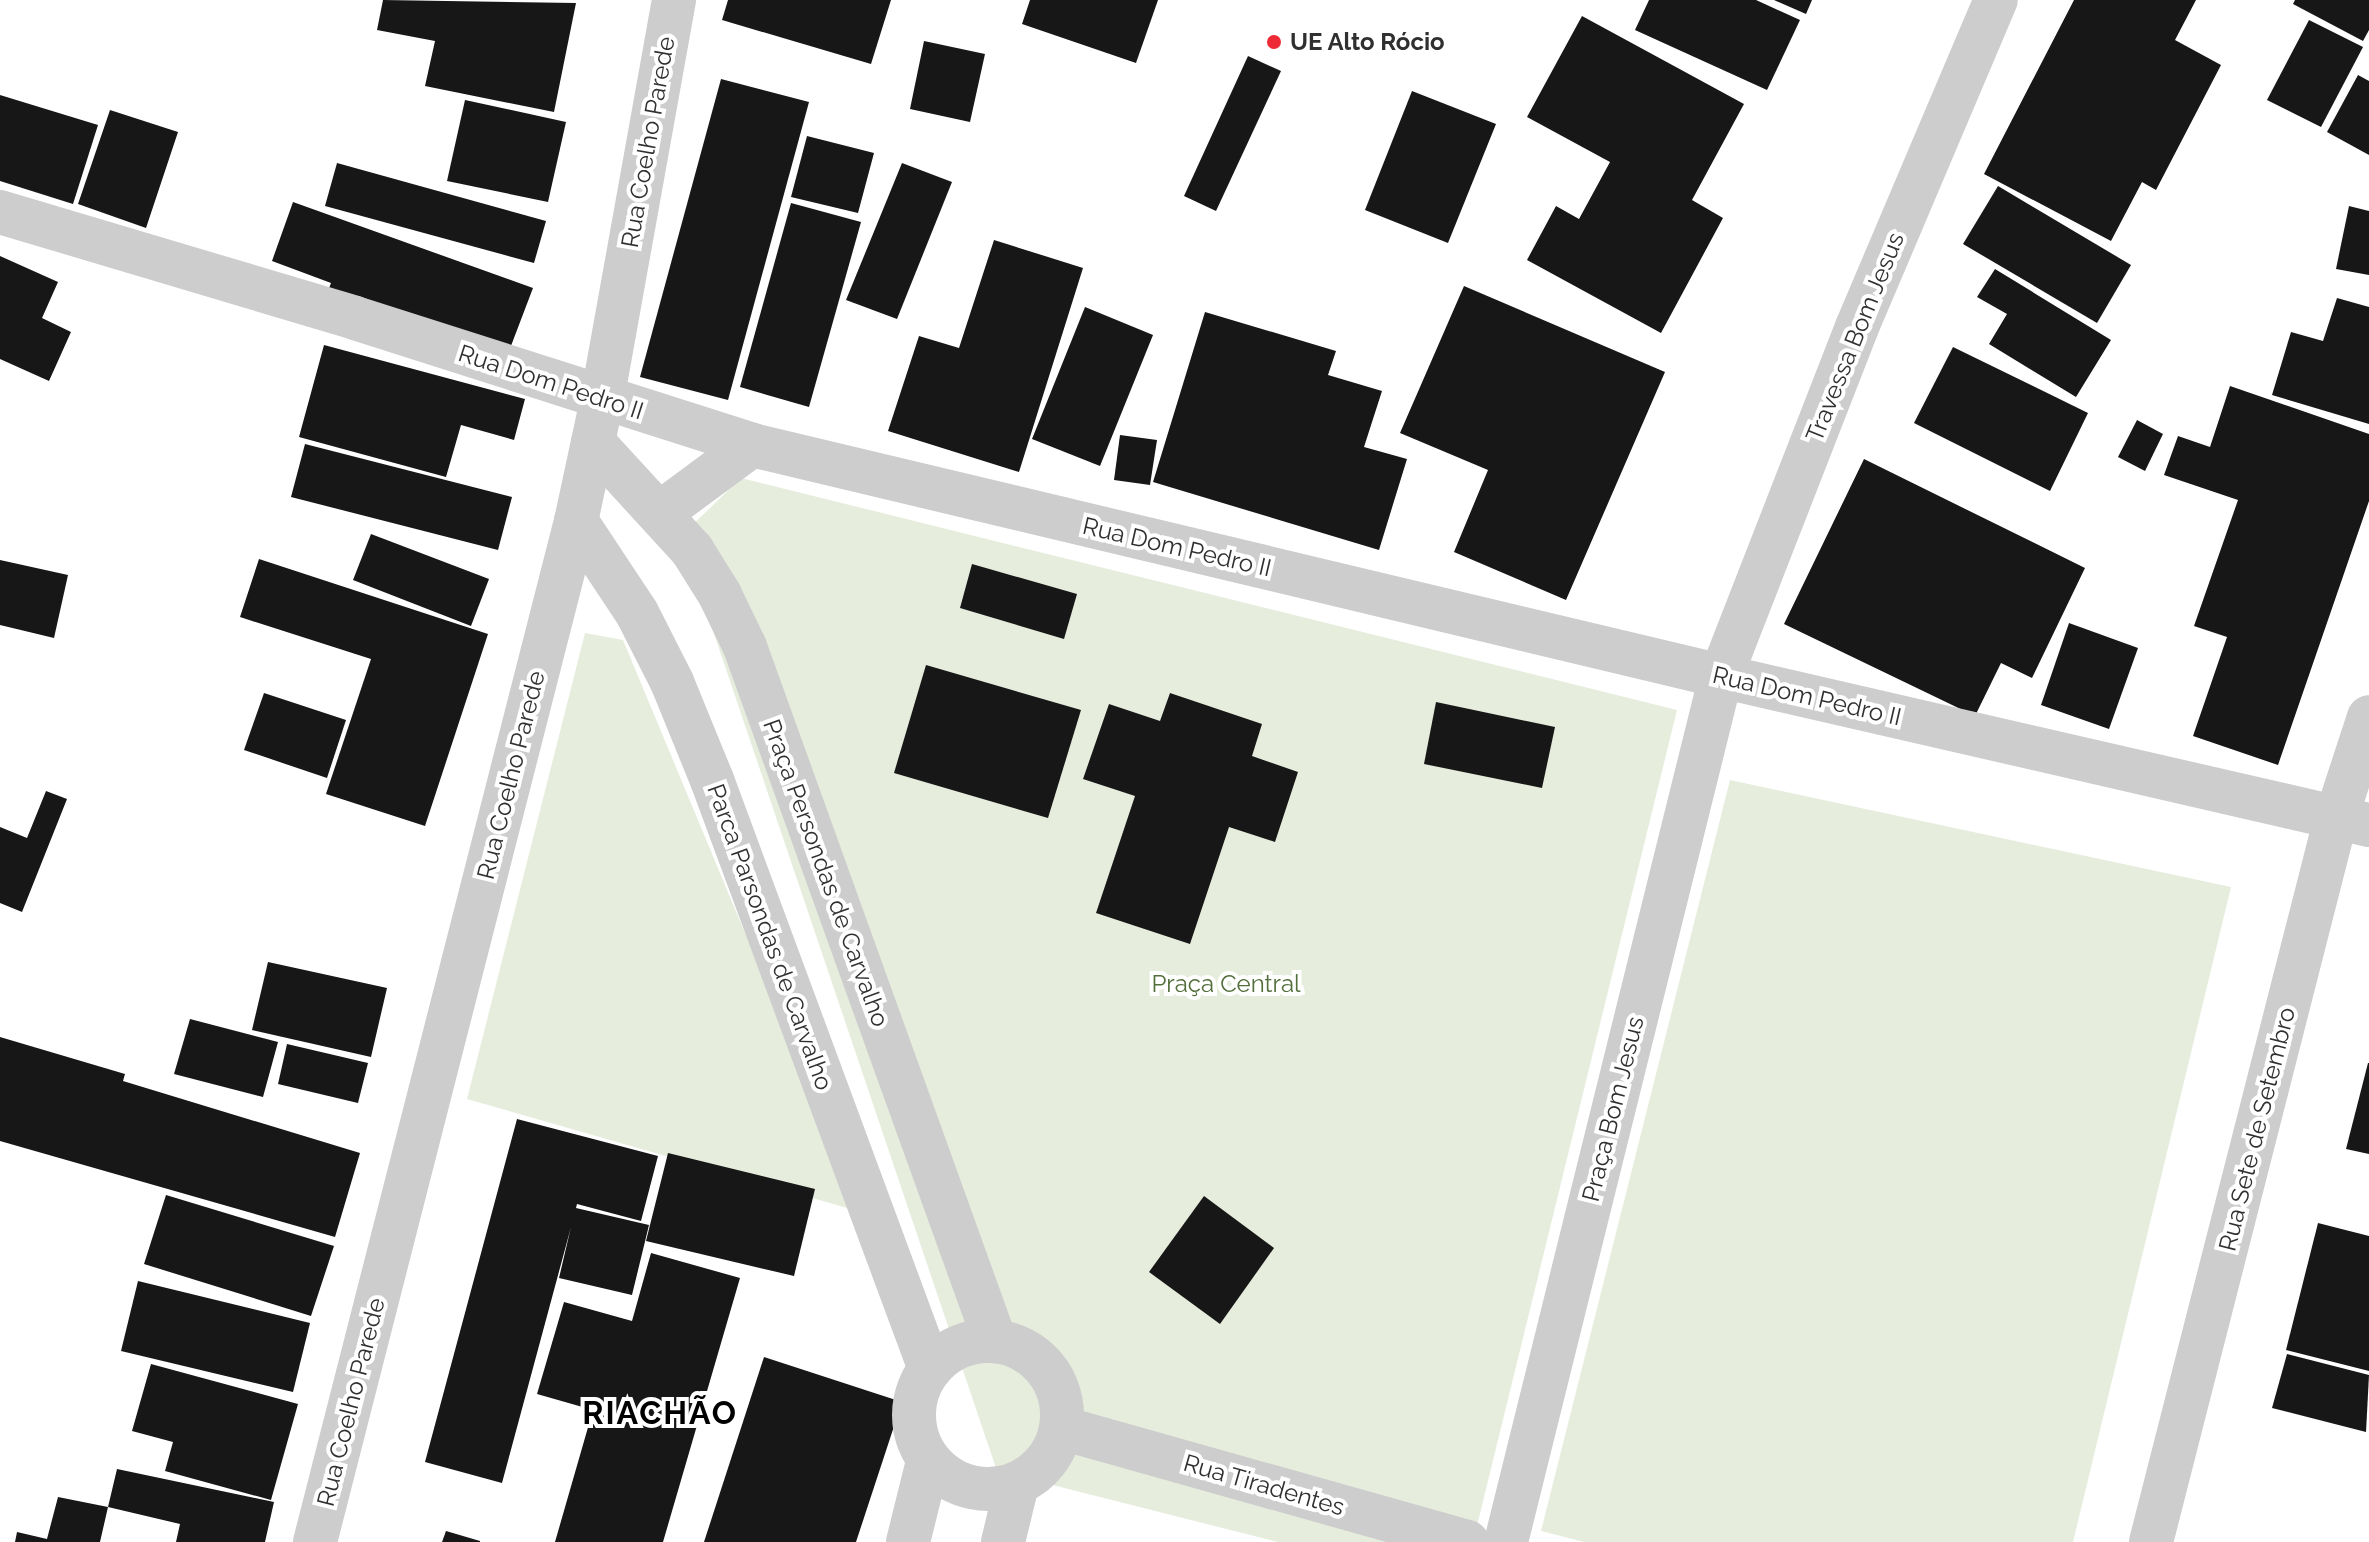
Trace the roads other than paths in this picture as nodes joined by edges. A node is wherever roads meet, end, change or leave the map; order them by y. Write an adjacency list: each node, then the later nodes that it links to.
1 (674, 0): 4 (street, Rua Coelho Parede)
2 (1996, 0): 9 (street, Travessa Bom Jesus)
3 (0, 212): 4 (street, Rua Dom Pedro II)
4 (602, 400): 5 (street, Rua Coelho Parede); 6 (street, Rua Dom Pedro II)
5 (593, 442): 7 (street, Praça Persondas de Carvalho); 8 (street, Rua Coelho Parede)
6 (752, 445): 7 (street); 9 (street, Rua Dom Pedro II)
7 (660, 513): 12 (street, Praça Persondas de Carvalho)
8 (576, 521): 13 (street, Parca Parsondas de Carvalho); 17 (street, Rua Coelho Parede)
9 (1721, 676): 11 (street, Rua Dom Pedro II); 21 (street, Praça Bom Jesus)
10 (2369, 717): 11 (street, Rua Sete de Setembro)
11 (2353, 822): 22 (street, Rua Sete de Setembro)
12 (995, 1341): 13 (street); 14 (street)
13 (930, 1369): 15 (street)
14 (1062, 1428): 16 (street); 20 (street, Rua Tiradentes)
15 (928, 1461): 16 (street); 18 (street)
16 (1017, 1484): 19 (street)
17 (315, 1542)
18 (908, 1542)
19 (1003, 1542)
20 (1467, 1542)
21 (1506, 1542)
22 (2151, 1542)

